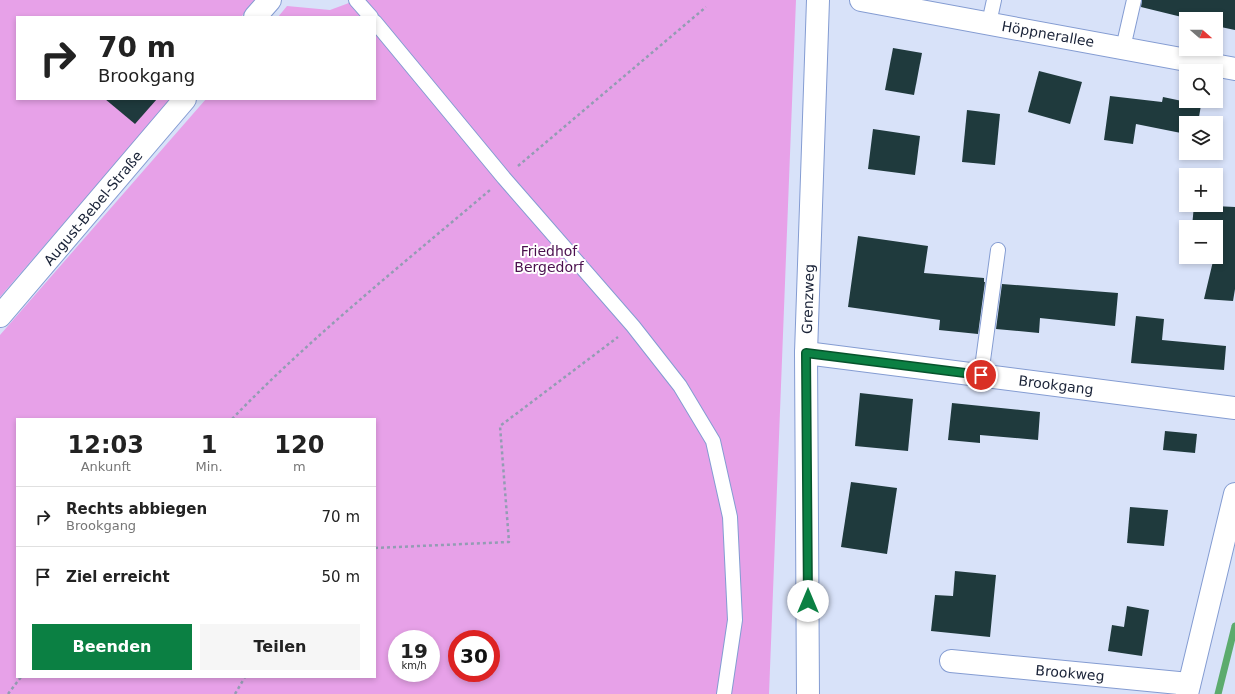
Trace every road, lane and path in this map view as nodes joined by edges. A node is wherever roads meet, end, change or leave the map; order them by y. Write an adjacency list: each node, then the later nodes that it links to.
1 (270, 0): 8 (street)
2 (356, 0): 9 (lane)
3 (818, 0): 19 (street, Grenzweg)
4 (862, 0): 11 (street, Höppnerallee)
5 (994, 0): 11 (lane)
6 (1134, 0): 12 (lane)
7 (706, 7): 15 (path)
8 (256, 16)
9 (370, 16)
10 (376, 23): 15 (lane)
11 (989, 24): 12 (street, Höppnerallee)
12 (1123, 48): 13 (street, Höppnerallee)
13 (1235, 69)
14 (184, 100): 17 (street, August-Bebel-Straße)
15 (504, 178): 18 (lane); 22 (path)
16 (998, 250): 20 (lane)
17 (0, 316)
18 (633, 326): 24 (path); 31 (lane)
19 (806, 353): 20 (street, Brookgang); 32 (street, Grenzweg)
20 (981, 375): 21 (street, Brookgang)
21 (1235, 408)
22 (233, 418)
23 (1235, 494): 28 (street, Brookweg)
24 (376, 548)
25 (951, 662): 28 (street, Brookweg)
26 (20, 678): 29 (path)
27 (244, 678): 30 (path)
28 (1188, 689)
29 (8, 694)
30 (235, 694)
31 (724, 694)
32 (808, 694)

